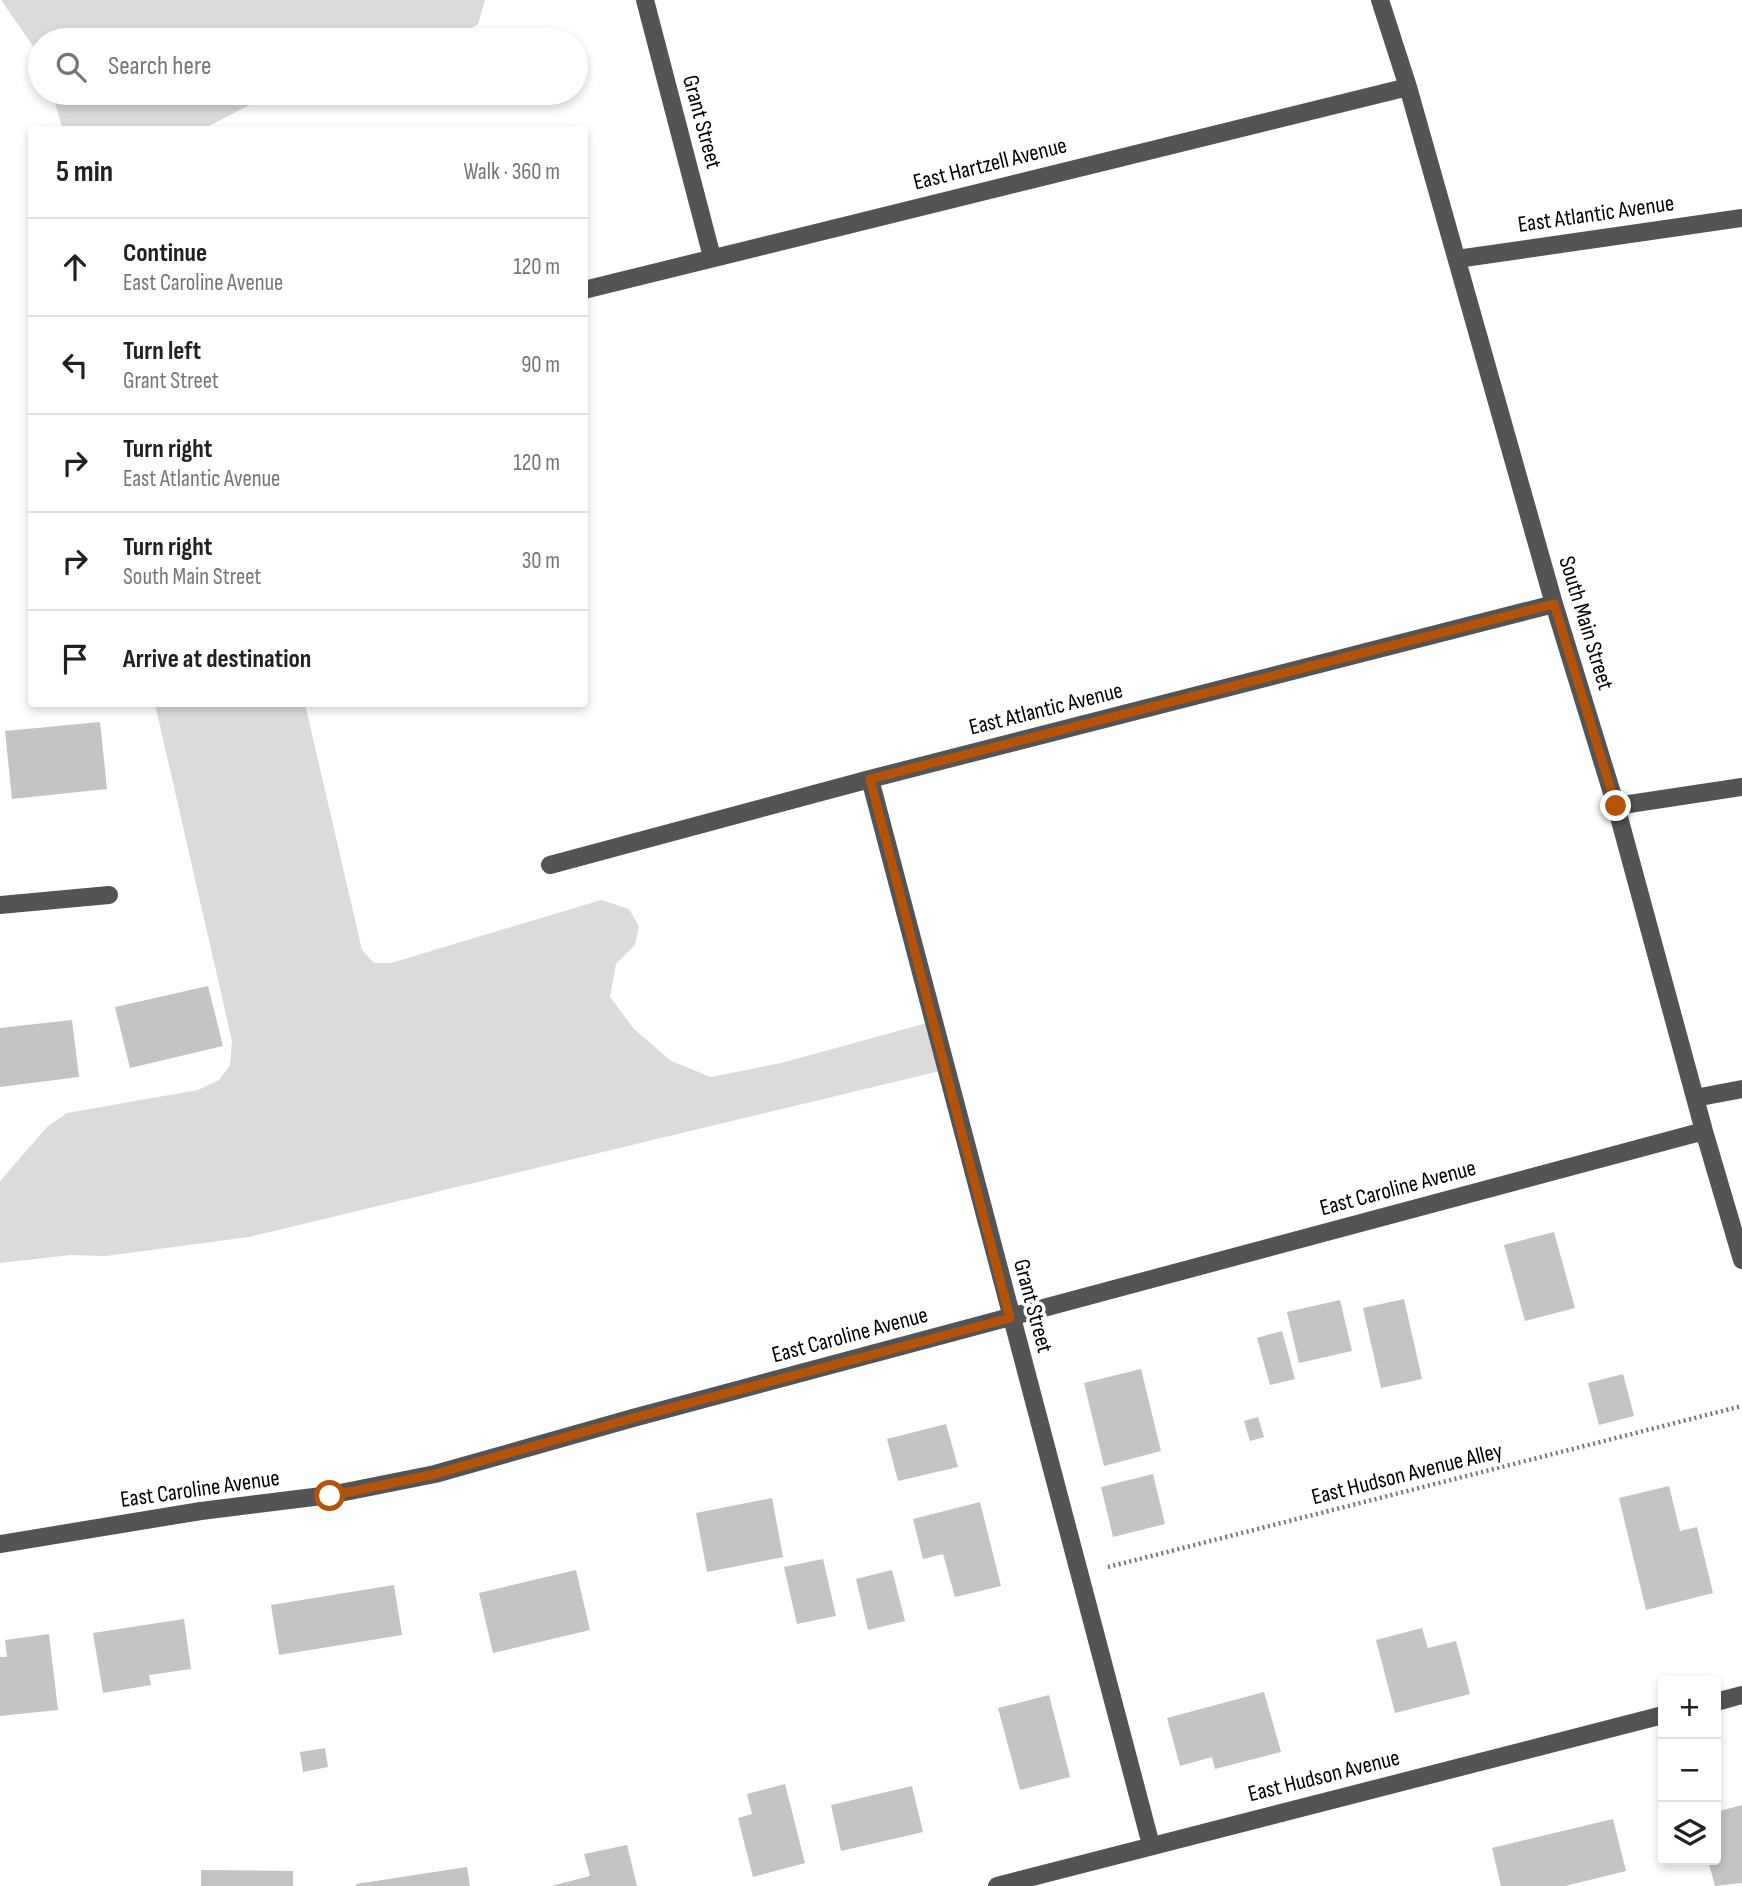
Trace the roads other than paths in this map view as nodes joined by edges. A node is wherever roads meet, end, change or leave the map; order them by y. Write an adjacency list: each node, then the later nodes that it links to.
1 (645, 0): 5 (street, Grant Street)
2 (1380, 0): 3 (street, South Main Street)
3 (1408, 87): 5 (street, East Hartzell Avenue); 6 (street, South Main Street)
4 (1742, 218): 6 (street, East Atlantic Avenue)
5 (712, 257): 7 (street, East Hartzell Avenue)
6 (1457, 259): 8 (street, South Main Street)
7 (588, 289)
8 (1554, 604): 9 (street, East Atlantic Avenue); 11 (street, South Main Street)
9 (870, 779): 12 (street, East Atlantic Avenue); 19 (street, Grant Street)
10 (1742, 787): 11 (street)
11 (1616, 806): 16 (street, South Main Street)
12 (550, 865)
13 (109, 895): 14 (street)
14 (0, 905)
15 (1742, 1090): 16 (street)
16 (1695, 1098): 17 (street, South Main Street)
17 (1704, 1131): 18 (street, South Main Street); 19 (street, East Caroline Avenue)
18 (1742, 1260)
19 (1010, 1318): 20 (street, East Caroline Avenue); 24 (street, Grant Street)
20 (0, 1544)
21 (1742, 1695): 22 (street)
22 (1721, 1701)
23 (1658, 1716): 24 (street, East Hudson Avenue)
24 (1151, 1845): 25 (street, East Hudson Avenue)
25 (997, 1886)

